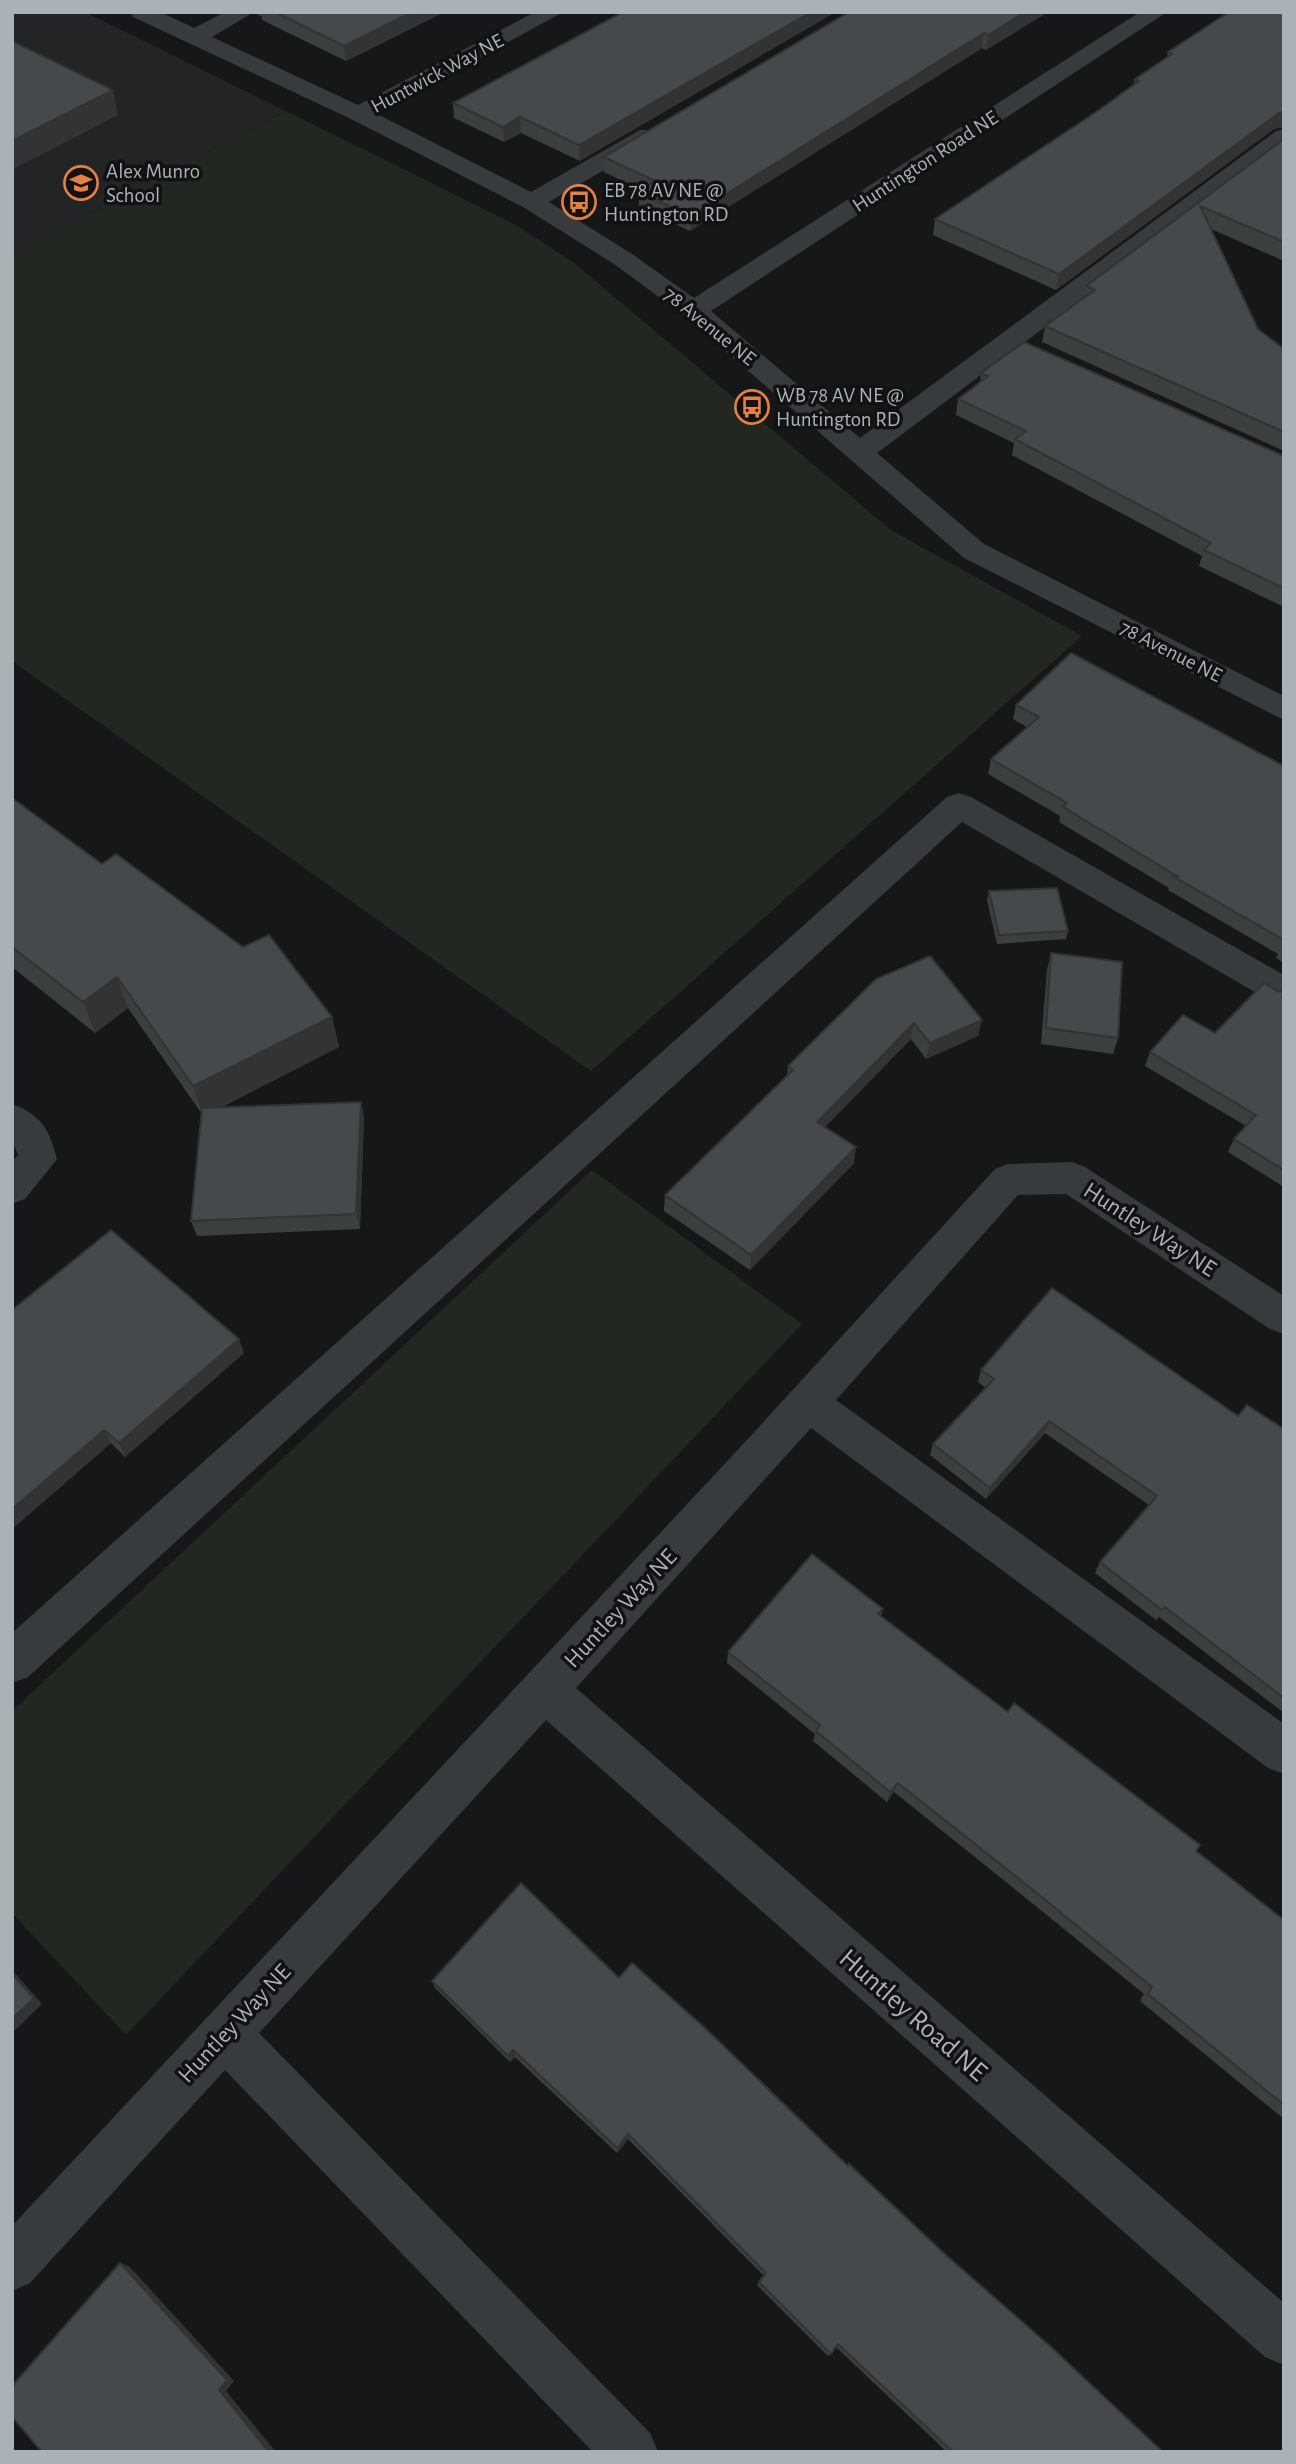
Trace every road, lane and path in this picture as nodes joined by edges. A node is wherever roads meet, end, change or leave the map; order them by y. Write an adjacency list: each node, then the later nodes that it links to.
1 (141, 12): 5 (street, 78 Avenue NE)
2 (243, 12): 5 (street)
3 (552, 12): 6 (street, Huntwick Way NE)
4 (1156, 12): 10 (street, Huntington Road NE)
5 (194, 37): 6 (street, 78 Avenue NE)
6 (359, 114): 9 (street, 78 Avenue NE)
7 (665, 125): 9 (street)
8 (1284, 136): 11 (street)
9 (532, 202): 10 (street, 78 Avenue NE)
10 (694, 310): 11 (street, 78 Avenue NE)
11 (860, 452): 12 (street, 78 Avenue NE)
12 (1284, 709)
13 (1284, 992): 18 (street)
14 (12, 1119): 15 (street)
15 (12, 1188)
16 (1284, 1317): 17 (street, Huntley Way NE)
17 (810, 1404): 19 (street, Huntley Way NE); 20 (street)
18 (12, 1662)
19 (544, 1689): 21 (street, Huntley Way NE); 23 (street, Huntley Road NE)
20 (1284, 1752)
21 (224, 2033): 22 (street, Huntley Way NE); 24 (street)
22 (12, 2265)
23 (1284, 2338)
24 (631, 2452)

